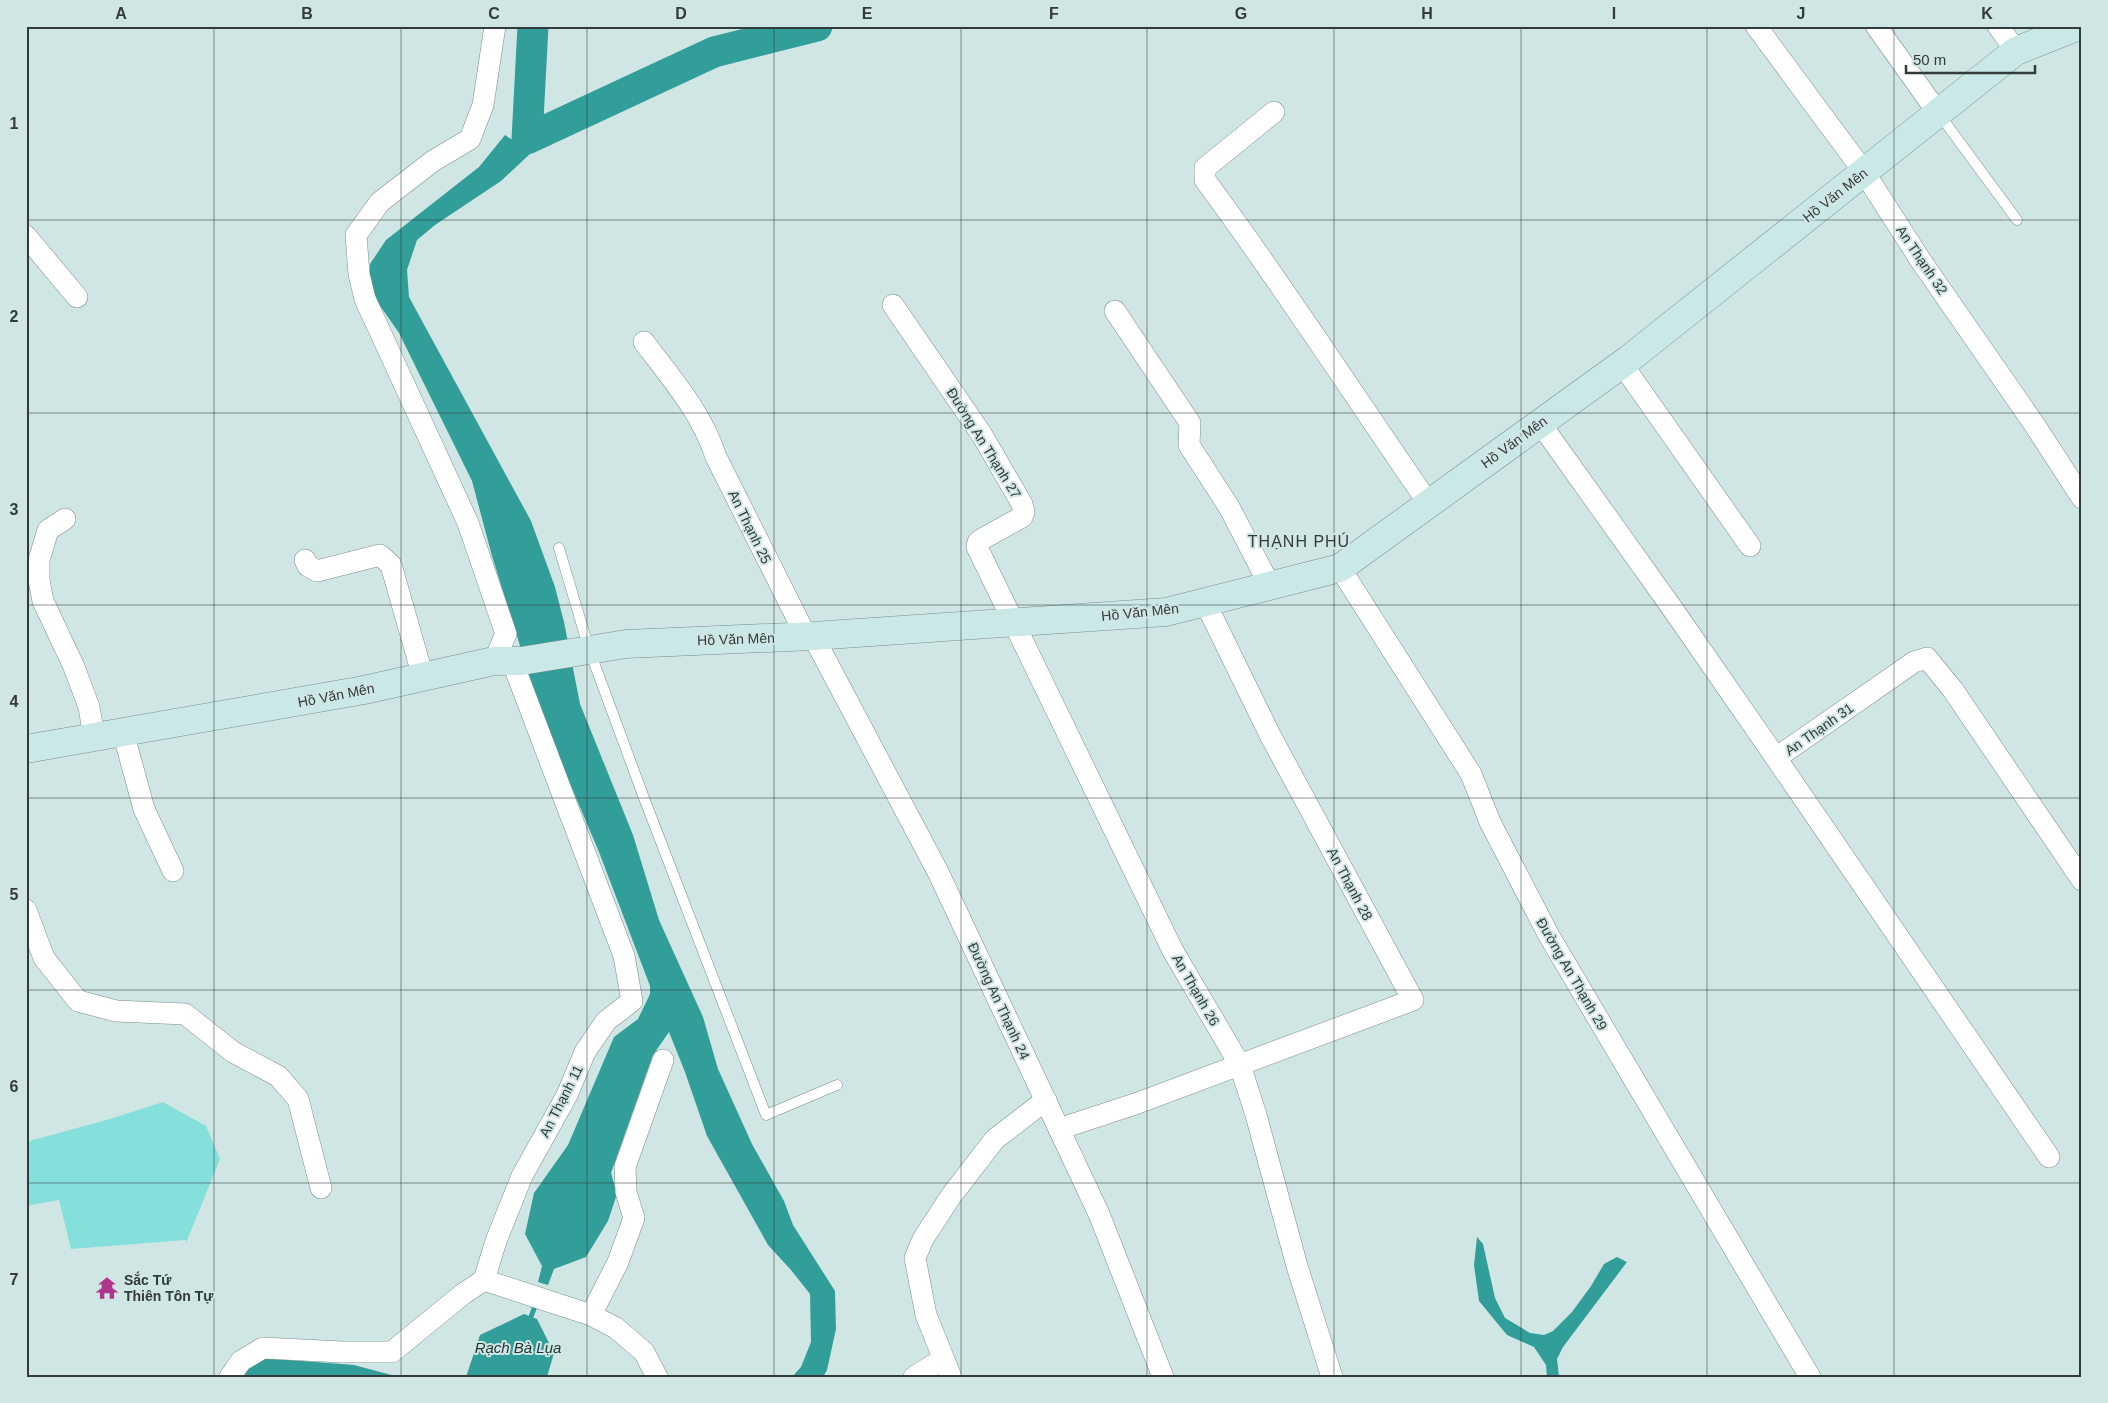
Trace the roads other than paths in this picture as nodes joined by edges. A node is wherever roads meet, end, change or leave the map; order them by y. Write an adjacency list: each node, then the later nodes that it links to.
1 (495, 26): 30 (street)
2 (1756, 26): 9 (street, An Thạnh 32)
3 (1876, 26): 8 (street)
4 (1998, 26): 6 (street)
5 (2079, 26): 6 (street, Hồ Văn Mên)
6 (2016, 52): 8 (street, Hồ Văn Mên)
7 (1274, 112): 19 (street)
8 (1938, 113): 9 (street, Hồ Văn Mên); 10 (lane)
9 (1864, 172): 16 (street, Hồ Văn Mên); 18 (street, An Thạnh 32)
10 (2017, 220)
11 (26, 236): 12 (street)
12 (77, 297)
13 (893, 305): 27 (street, Đường An Thạnh 27)
14 (1115, 311): 25 (street)
15 (644, 342): 28 (street, An Thạnh 25)
16 (1622, 364): 17 (street, Hồ Văn Mên); 21 (street)
17 (1540, 423): 19 (street, Hồ Văn Mên); 35 (street, An Thạnh 31)
18 (2082, 498)
19 (1429, 504): 24 (street, Hồ Văn Mên)
20 (65, 519): 33 (street)
21 (1750, 546)
22 (560, 548): 29 (lane)
23 (305, 560): 31 (street)
24 (1340, 568): 25 (street, Hồ Văn Mên); 54 (street, Đường An Thạnh 29)
25 (1270, 586): 26 (street, Hồ Văn Mên)
26 (1205, 602): 27 (street, Hồ Văn Mên); 40 (street, An Thạnh 28)
27 (1012, 622): 28 (street, Hồ Văn Mên); 40 (street, An Thạnh 26)
28 (810, 636): 29 (street, Hồ Văn Mên); 42 (street, Đường An Thạnh 24)
29 (582, 650): 30 (street, Hồ Văn Mên); 41 (lane)
30 (509, 661): 31 (street, Hồ Văn Mên); 46 (street, An Thạnh 11)
31 (423, 677): 32 (street, Hồ Văn Mên)
32 (123, 732): 33 (street, Hồ Văn Mên); 36 (street)
33 (94, 737): 34 (street, Hồ Văn Mên)
34 (26, 749)
35 (1776, 758): 37 (street, An Thạnh 31); 44 (street)
36 (173, 871)
37 (2082, 880)
38 (26, 910): 45 (street)
39 (664, 1060): 47 (street)
40 (1240, 1065): 43 (street); 53 (street, An Thạnh 26)
41 (836, 1085)
42 (1046, 1100): 43 (street, Đường An Thạnh 24); 48 (street)
43 (1059, 1129): 52 (street, Đường An Thạnh 24)
44 (2049, 1157)
45 (322, 1188)
46 (484, 1280): 47 (street); 49 (street)
47 (591, 1315): 50 (street)
48 (947, 1368): 51 (street)
49 (230, 1377)
50 (657, 1377)
51 (914, 1377)
52 (1163, 1377)
53 (1332, 1377)
54 (1810, 1377)

